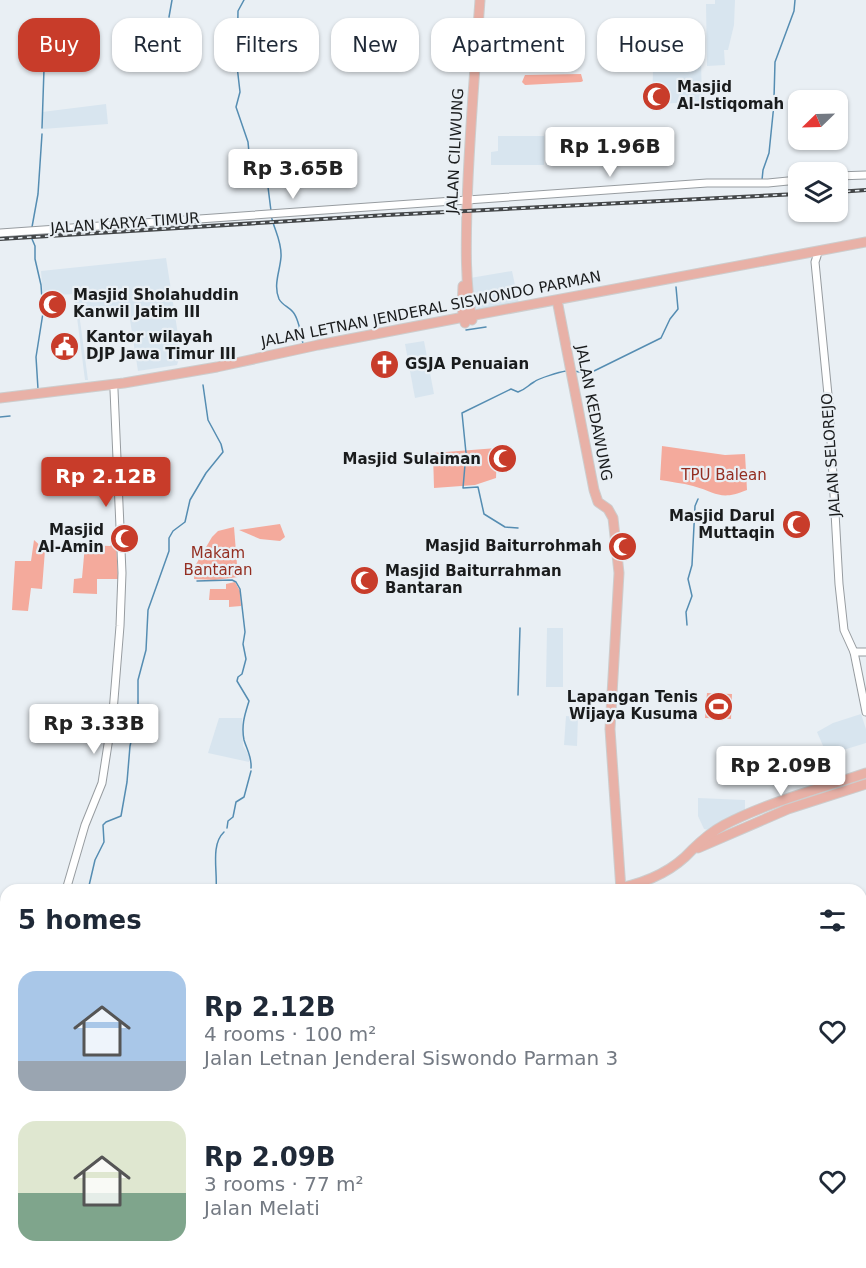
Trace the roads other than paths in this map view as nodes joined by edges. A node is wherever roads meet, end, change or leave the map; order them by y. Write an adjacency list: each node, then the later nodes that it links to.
1 (480, 0): 5 (main road, JALAN CILIWUNG)
2 (866, 174): 3 (street)
3 (848, 175)
4 (788, 181): 5 (street, JALAN KARYA TIMUR)
5 (467, 199): 6 (street, JALAN KARYA TIMUR); 11 (main road, JALAN CILIWUNG)
6 (0, 233)
7 (866, 242): 11 (main road, JALAN LETNAN JENDERAL SISWONDO PARMAN)
8 (866, 248): 9 (main road, JALAN LETNAN JENDERAL SISWONDO PARMAN)
9 (817, 256): 10 (main road, JALAN LETNAN JENDERAL SISWONDO PARMAN); 16 (street, JALAN SELOREJO)
10 (558, 305): 11 (main road, JALAN LETNAN JENDERAL SISWONDO PARMAN); 24 (main road, JALAN KEDAWUNG)
11 (468, 319): 12 (main road, JALAN LETNAN JENDERAL SISWONDO PARMAN)
12 (233, 367): 13 (main road, JALAN LETNAN JENDERAL SISWONDO PARMAN); 14 (main road, JALAN LETNAN JENDERAL SISWONDO PARMAN)
13 (114, 390): 15 (main road, JALAN LETNAN JENDERAL SISWONDO PARMAN); 23 (street)
14 (0, 398)
15 (0, 404)
16 (854, 652): 17 (street); 18 (street, JALAN SELOREJO)
17 (866, 652)
18 (866, 712)
19 (866, 773): 21 (main road)
20 (866, 784): 21 (main road)
21 (765, 813): 22 (main road); 22 (main road)
22 (693, 850): 25 (main road)
23 (68, 884)
24 (620, 884)
25 (636, 884)

